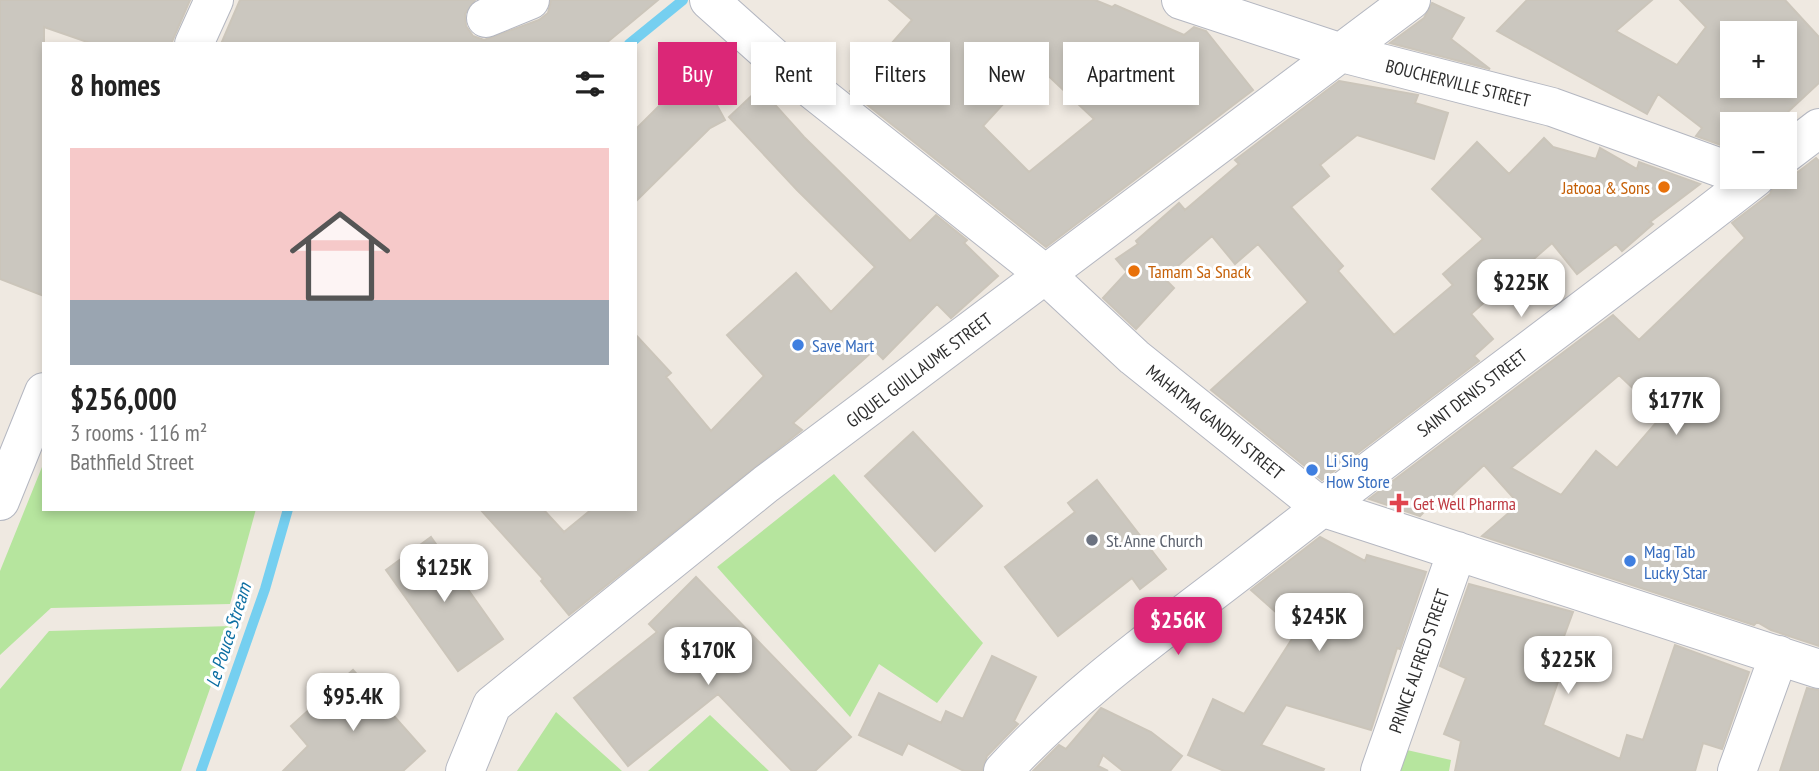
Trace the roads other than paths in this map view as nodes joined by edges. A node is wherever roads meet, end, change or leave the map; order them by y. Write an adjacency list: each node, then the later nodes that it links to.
1 (214, 0): 7 (street)
2 (530, 0): 6 (street)
3 (1181, 0): 8 (street, BOUCHERVILLE STREET)
4 (1411, 0): 8 (street, GIQUEL GUILLAUME STREET)
5 (722, 12): 13 (street, MAHATMA GANDHI STREET)
6 (486, 18)
7 (195, 42)
8 (1342, 53): 11 (street, BOUCHERVILLE STREET); 13 (street, GIQUEL GUILLAUME STREET)
9 (1819, 128): 10 (street)
10 (1797, 145)
11 (1720, 167)
12 (1729, 189): 16 (street, SAINT DENIS STREET)
13 (1046, 275): 16 (street, MAHATMA GANDHI STREET); 20 (street, GIQUEL GUILLAUME STREET)
14 (42, 397): 15 (street)
15 (0, 501)
16 (1321, 507): 17 (street, MAHATMA GANDHI STREET); 21 (street, SAINT DENIS STREET)
17 (1457, 551): 18 (street, MAHATMA GANDHI STREET); 22 (street, PRINCE ALFRED STREET)
18 (1779, 656): 19 (street, MAHATMA GANDHI STREET); 23 (street)
19 (1819, 669)
20 (465, 771)
21 (1003, 771)
22 (1380, 771)
23 (1737, 771)

